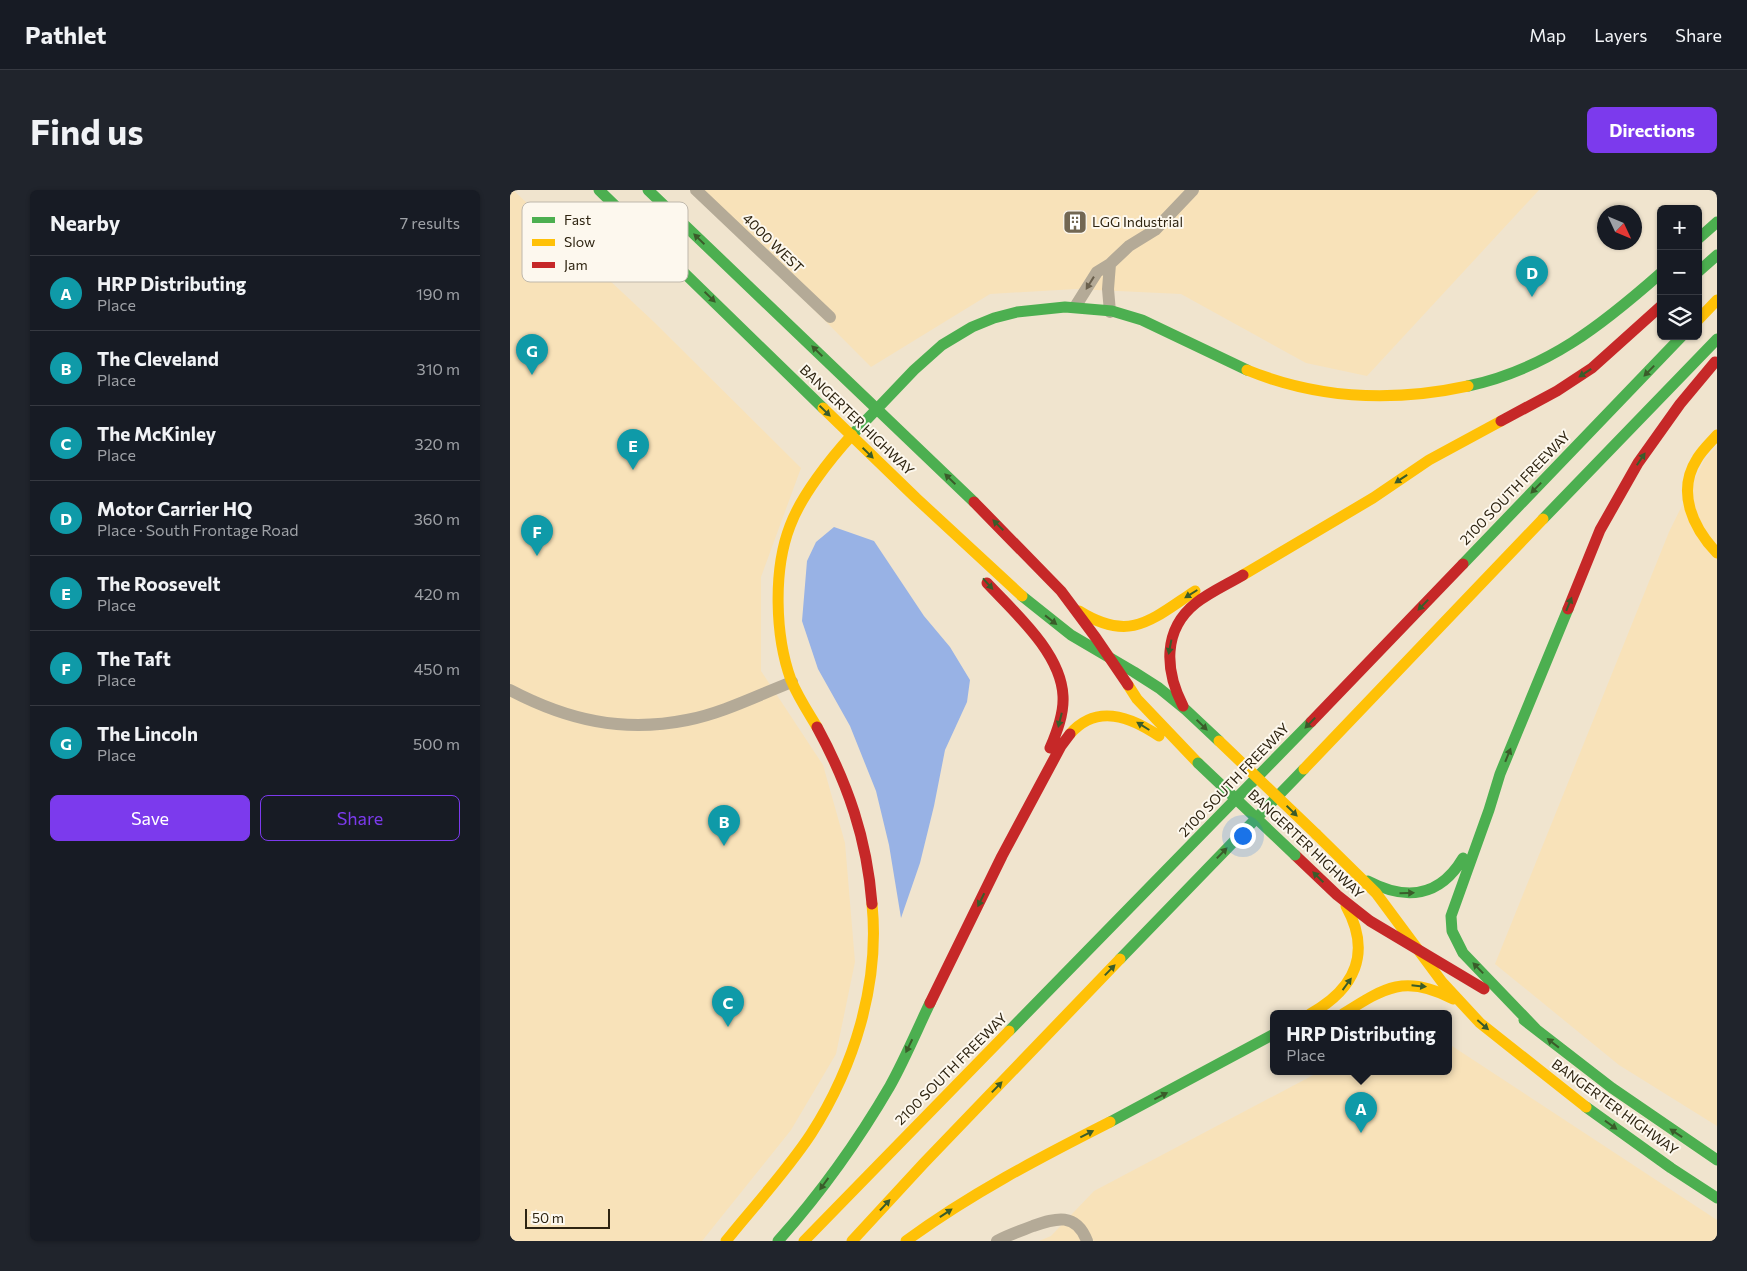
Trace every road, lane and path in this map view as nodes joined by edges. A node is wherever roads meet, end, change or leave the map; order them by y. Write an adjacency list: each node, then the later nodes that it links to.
1 (599, 190): 5 (main road, BANGERTER HIGHWAY, one-way to 5)
2 (648, 190): 6 (main road, BANGERTER HIGHWAY, one-way to 2)
3 (696, 190): 20 (street, 4000 WEST)
4 (1193, 190): 11 (street)
5 (611, 202)
6 (661, 202)
7 (1717, 222): 9 (main road)
8 (688, 228): 24 (main road, BANGERTER HIGHWAY, one-way to 8)
9 (1702, 235)
10 (1717, 255): 12 (main road)
11 (1110, 264): 16 (street, one-way to 16); 18 (street)
12 (1702, 268)
13 (688, 277): 26 (main road, BANGERTER HIGHWAY, one-way to 26)
14 (1657, 277): 18 (main road)
15 (1717, 300): 19 (main road)
16 (1075, 307): 18 (main road); 24 (main road)
17 (1657, 310): 28 (main road, one-way to 28)
18 (1110, 312)
19 (1702, 316)
20 (830, 317)
21 (1678, 340): 52 (main road, 2100 SOUTH FREEWAY, one-way to 52)
22 (1717, 340): 53 (main road, one-way to 22)
23 (1717, 359): 36 (main road, one-way to 23)
24 (877, 408): 26 (main road); 30 (main road, BANGERTER HIGHWAY, one-way to 24)
25 (1717, 435): 29 (main road)
26 (851, 436): 27 (main road, BANGERTER HIGHWAY, one-way to 27); 32 (main road)
27 (886, 469): 31 (main road, BANGERTER HIGHWAY, one-way to 31); 37 (main road, one-way to 37)
28 (1373, 498): 30 (main road, one-way to 30); 34 (main road, one-way to 34)
29 (1717, 553)
30 (1073, 607): 31 (main road, BANGERTER HIGHWAY)
31 (1108, 656): 34 (main road, BANGERTER HIGHWAY); 35 (main road, BANGERTER HIGHWAY)
32 (792, 682): 33 (street); 50 (main road)
33 (510, 690)
34 (1184, 708): 38 (main road, BANGERTER HIGHWAY, one-way to 38, bridge)
35 (1198, 763): 37 (main road, one-way to 37); 39 (main road, BANGERTER HIGHWAY, one-way to 35, bridge)
36 (1500, 774): 38 (main road, one-way to 36); 44 (main road, one-way to 36)
37 (1002, 856): 51 (main road, one-way to 51)
38 (1362, 878): 40 (main road, BANGERTER HIGHWAY)
39 (1340, 899): 40 (main road, BANGERTER HIGHWAY); 42 (main road, one-way to 39)
40 (1417, 949): 41 (main road, BANGERTER HIGHWAY); 44 (main road, BANGERTER HIGHWAY)
41 (1461, 1004): 43 (main road, one-way to 41); 49 (main road, BANGERTER HIGHWAY, one-way to 49)
42 (1316, 1010)
43 (1349, 1010)
44 (1536, 1029): 48 (main road, BANGERTER HIGHWAY, one-way to 44)
45 (1270, 1036): 47 (main road)
46 (1270, 1050): 47 (main road)
47 (1186, 1084): 54 (main road, one-way to 47)
48 (1717, 1160)
49 (1717, 1198)
50 (726, 1241)
51 (778, 1241)
52 (804, 1241)
53 (852, 1241)
54 (906, 1241)
55 (997, 1241): 56 (street)
56 (1087, 1241)

